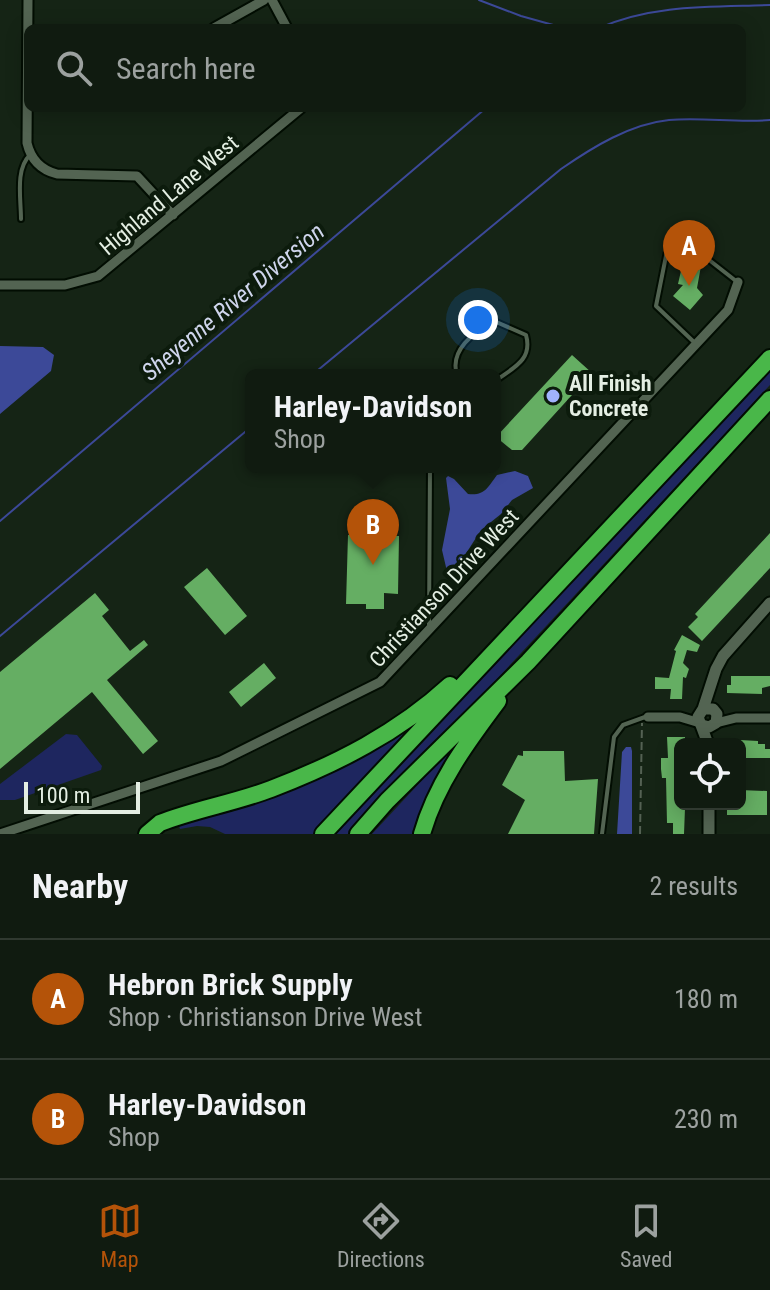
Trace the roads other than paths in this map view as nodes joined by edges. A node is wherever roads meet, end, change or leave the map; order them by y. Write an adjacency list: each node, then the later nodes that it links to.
1 (28, 0): 4 (street)
2 (264, 0): 5 (street)
3 (272, 0): 6 (street)
4 (28, 24)
5 (221, 24)
6 (285, 24)
7 (27, 112): 9 (street)
8 (296, 112): 10 (street, Highland Lane West)
9 (30, 155): 10 (street); 11 (lane)
10 (173, 215): 13 (street, Highland Lane West)
11 (21, 219)
12 (738, 282): 14 (street, Christianson Drive West); 14 (lane)
13 (0, 285)
14 (696, 344): 21 (street, Christianson Drive West)
15 (770, 358): 22 (highway)
16 (455, 369): 17 (lane)
17 (501, 377)
18 (770, 399): 23 (highway)
19 (430, 473): 21 (lane)
20 (770, 603): 25 (street)
21 (429, 631): 29 (street, Christianson Drive West)
22 (506, 638): 30 (highway); 31 (highway)
23 (516, 674): 32 (highway); 33 (highway)
24 (645, 717): 25 (street); 34 (lane)
25 (708, 717): 26 (street); 27 (street)
26 (770, 718)
27 (709, 738)
28 (709, 810): 35 (street)
29 (0, 834)
30 (147, 834)
31 (323, 834)
32 (358, 834)
33 (422, 834)
34 (602, 834)
35 (709, 834)

